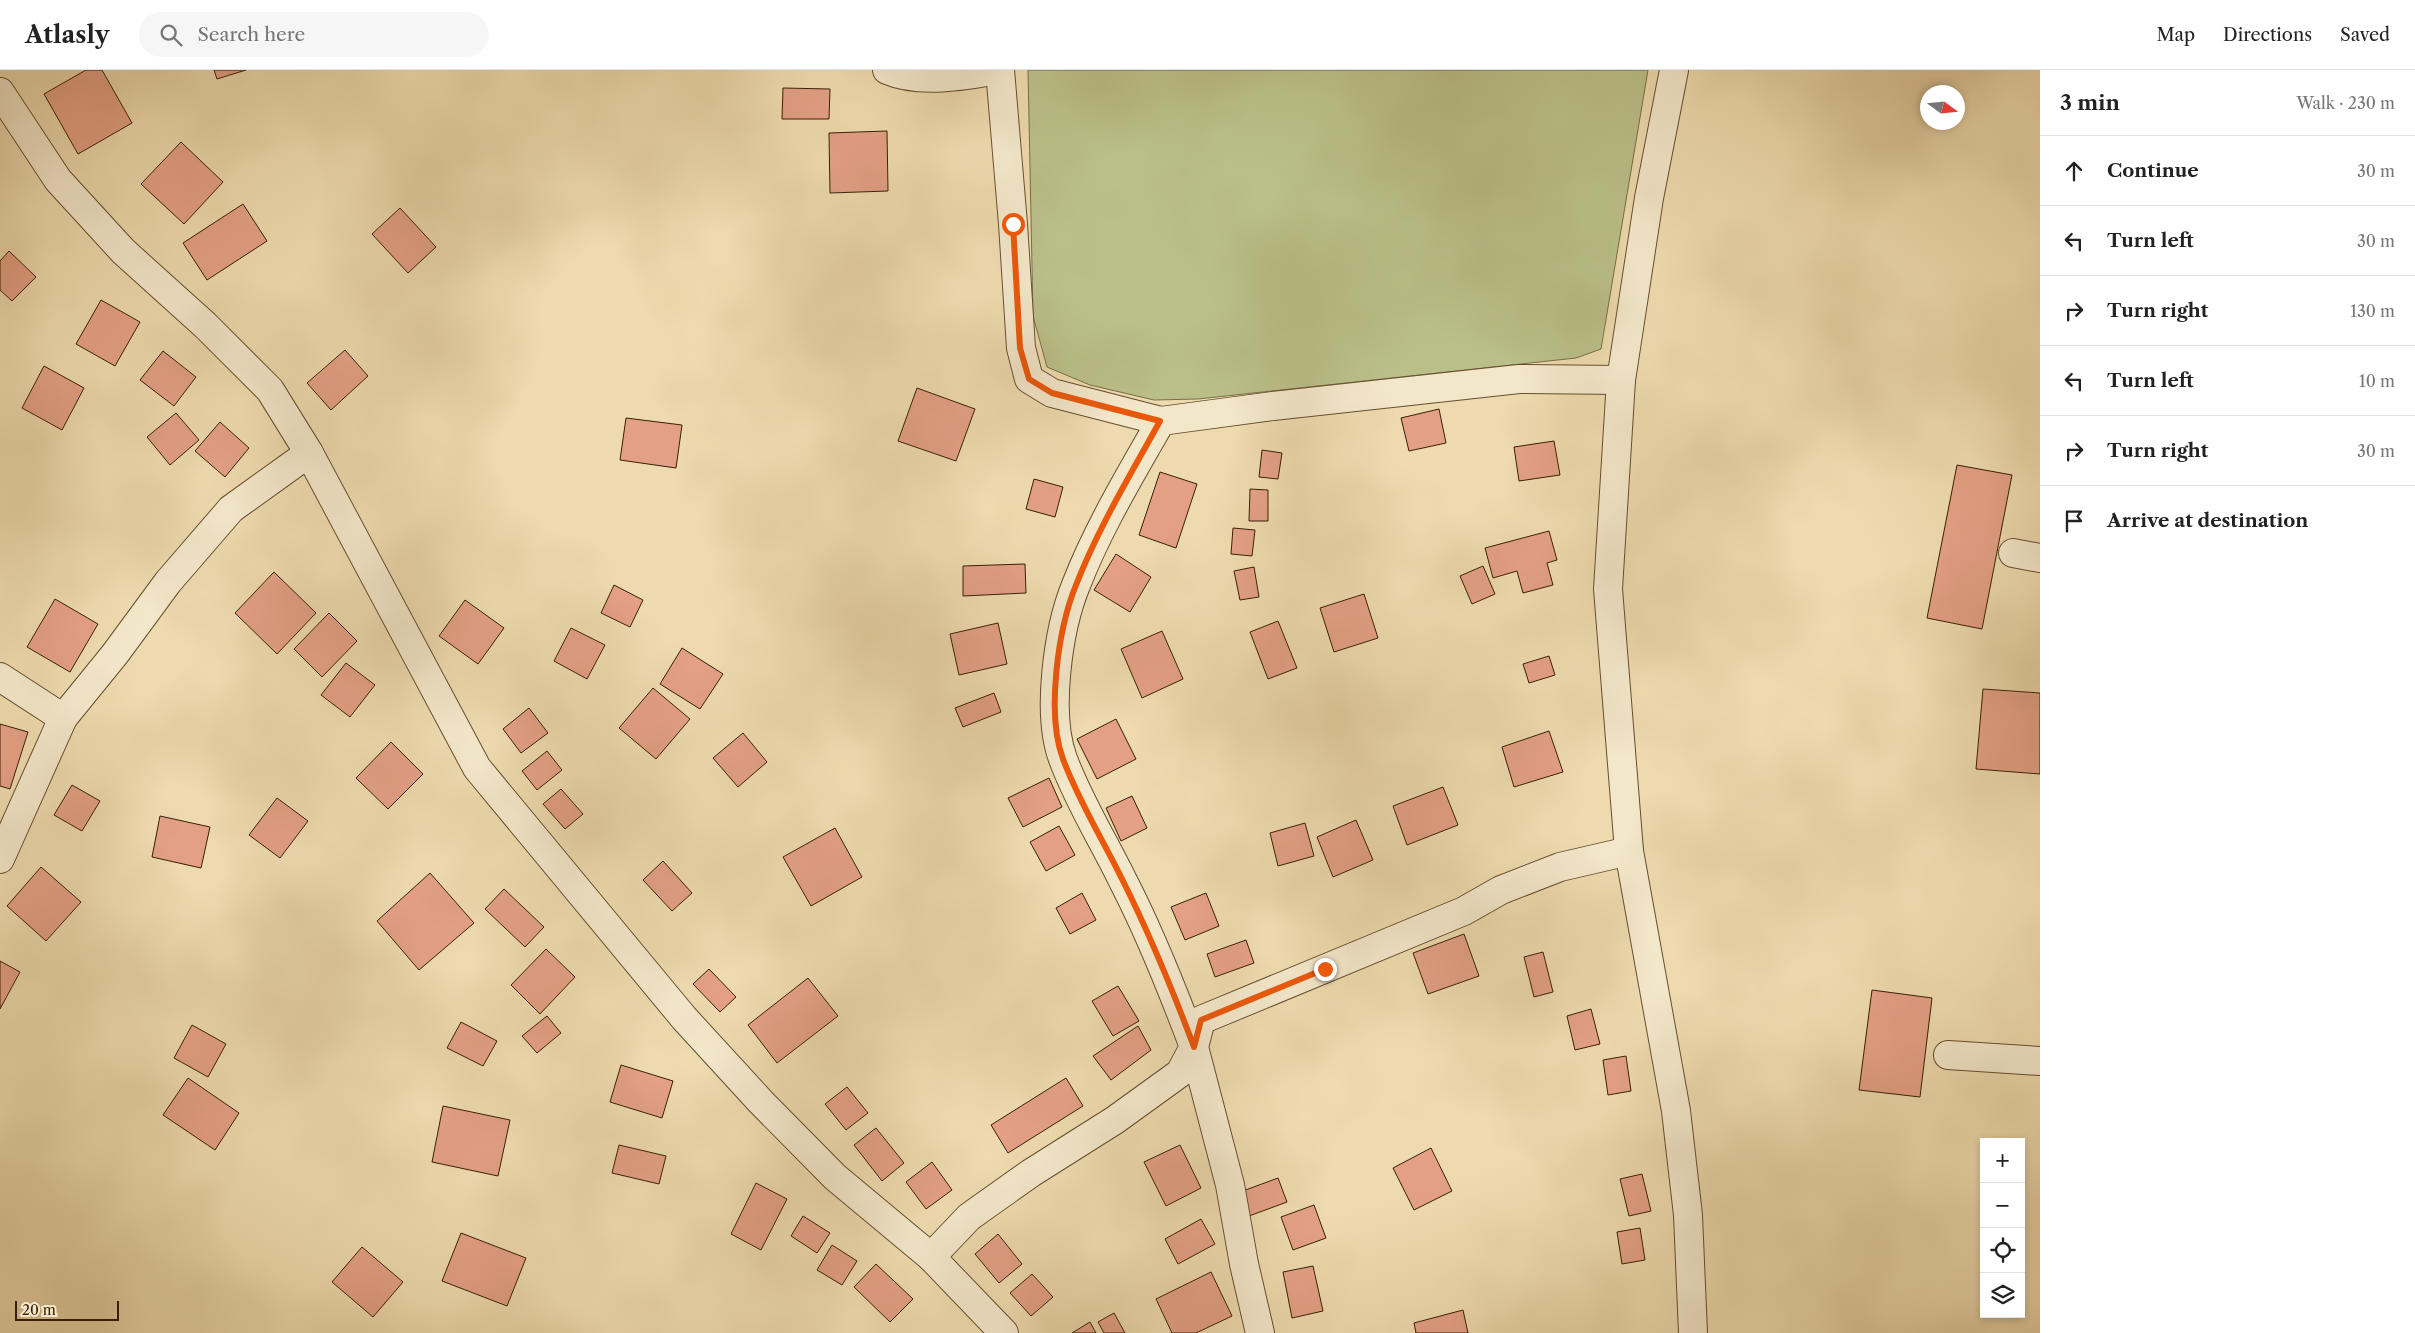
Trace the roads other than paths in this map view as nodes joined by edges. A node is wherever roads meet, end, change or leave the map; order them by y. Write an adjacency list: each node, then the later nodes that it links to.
1 (887, 70): 2 (street)
2 (999, 70): 6 (street)
3 (1674, 70): 5 (street)
4 (0, 92): 7 (street)
5 (1621, 380): 6 (street); 12 (street)
6 (1160, 421): 14 (street)
7 (309, 453): 11 (street); 17 (street)
8 (2014, 553): 9 (street)
9 (2040, 558)
10 (0, 677): 11 (street)
11 (63, 718): 13 (street)
12 (1629, 851): 14 (street); 20 (street)
13 (0, 859)
14 (1194, 1047): 17 (street); 19 (street)
15 (1948, 1056): 16 (street)
16 (2040, 1060)
17 (931, 1256): 18 (street)
18 (1004, 1333)
19 (1260, 1333)
20 (1693, 1333)

